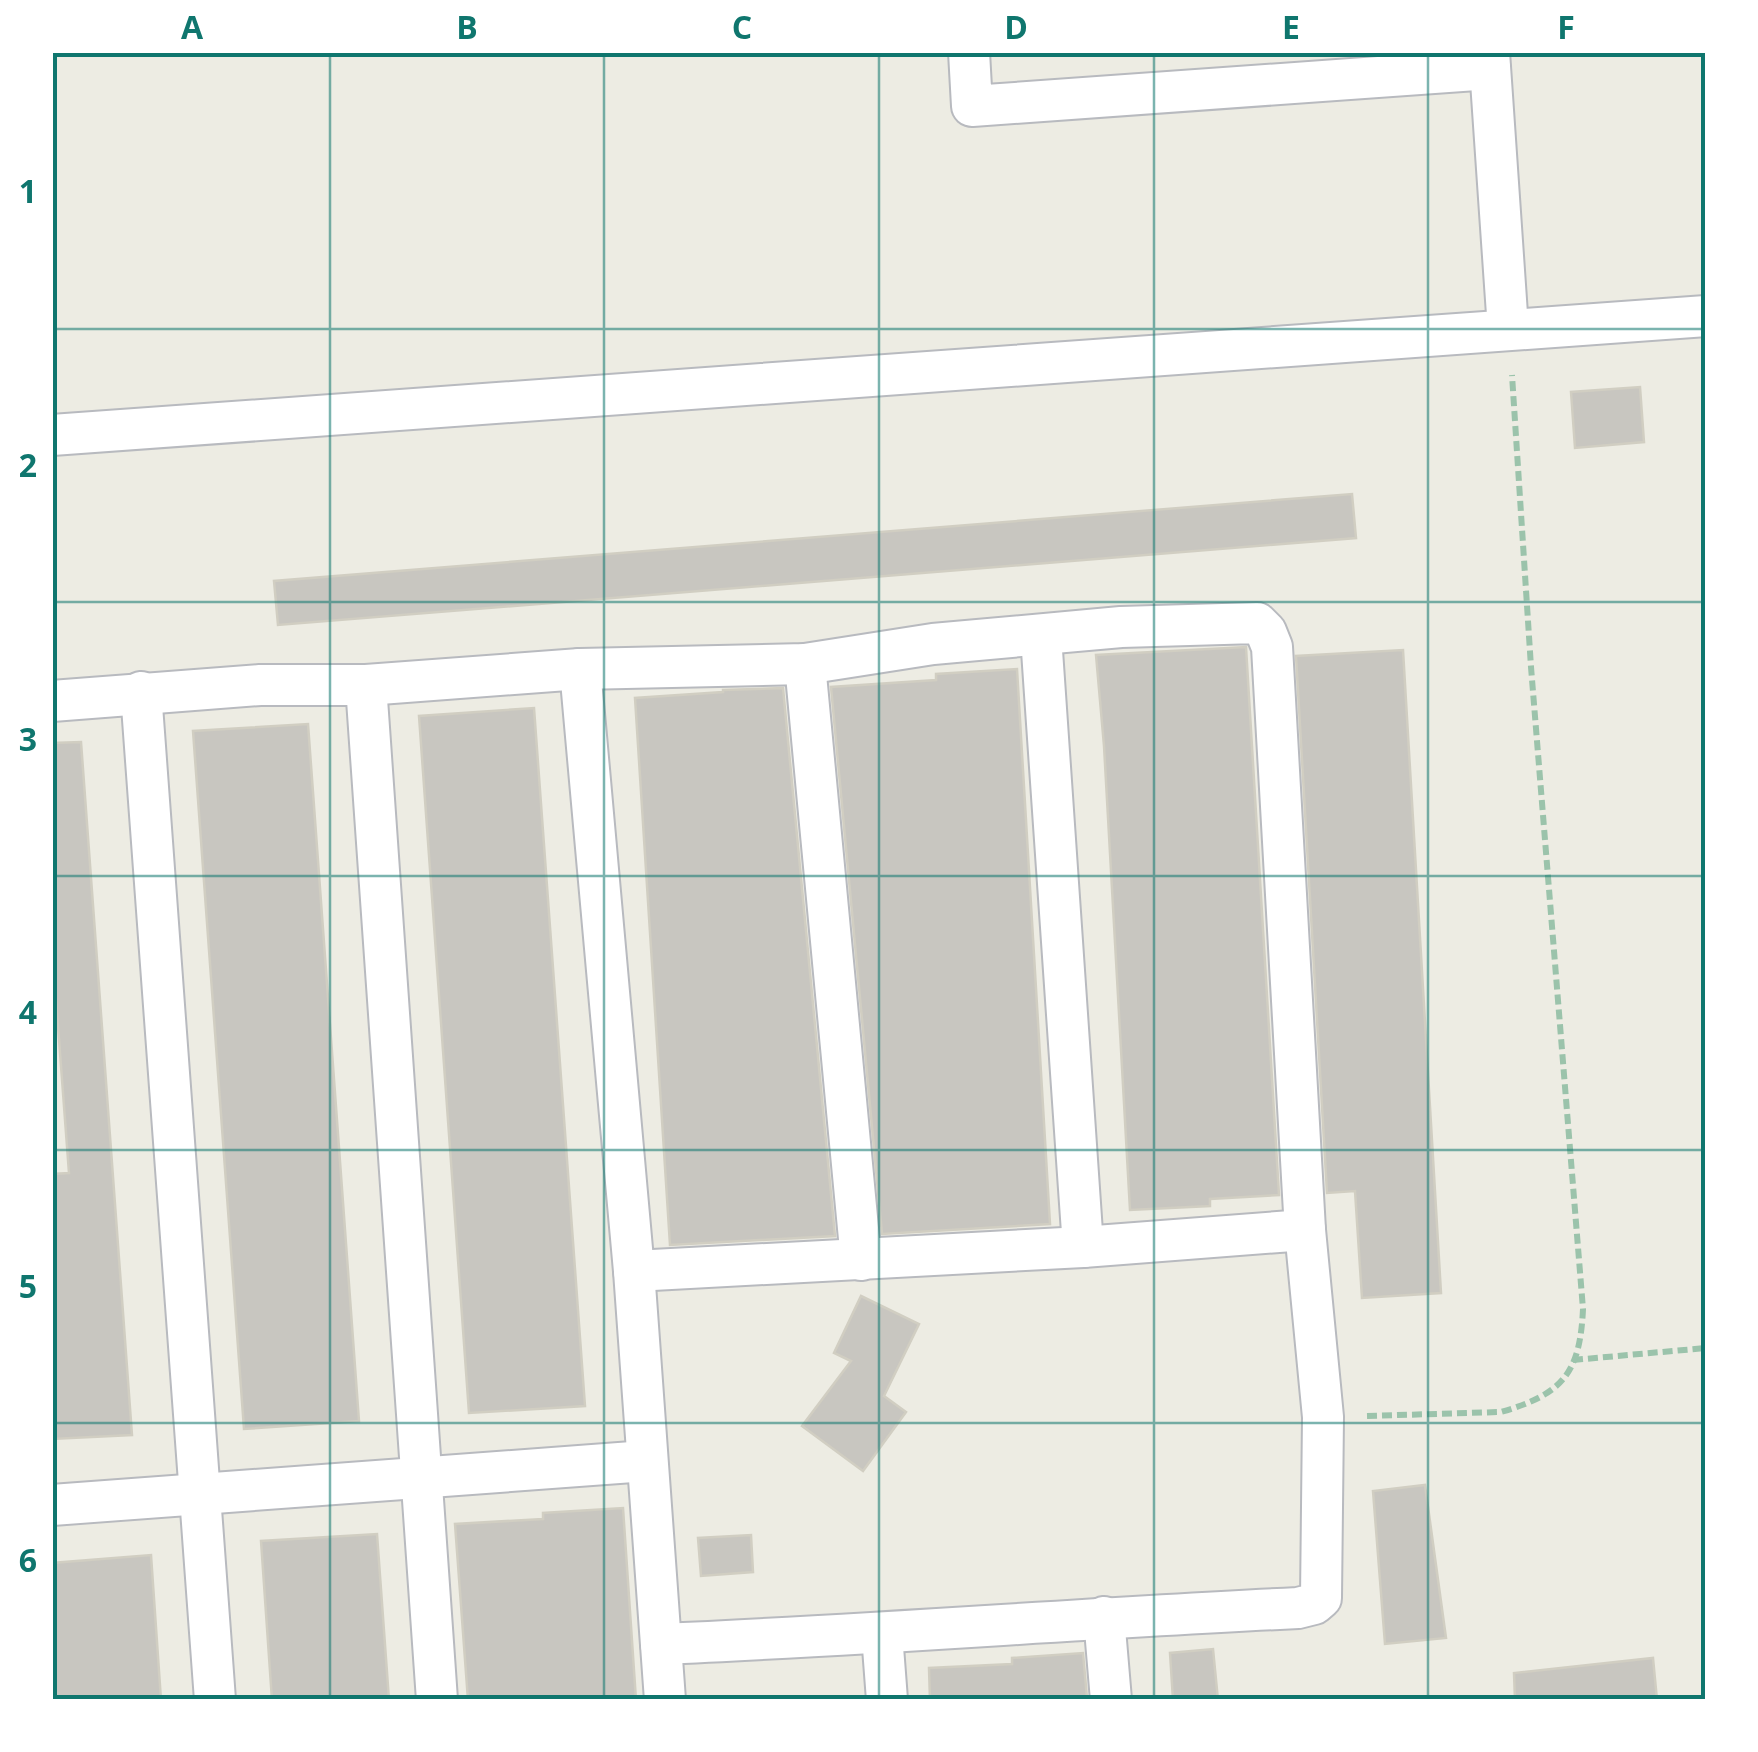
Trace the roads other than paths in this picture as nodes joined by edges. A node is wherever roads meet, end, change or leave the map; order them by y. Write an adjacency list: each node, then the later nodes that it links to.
1 (968, 52): 2 (street)
2 (1489, 61): 4 (street)
3 (1706, 316): 4 (street)
4 (1508, 329): 5 (street)
5 (52, 435)
6 (1041, 636): 7 (street); 12 (street); 13 (street)
7 (805, 664): 8 (street); 14 (street)
8 (580, 668): 9 (street); 15 (street)
9 (366, 686): 10 (street); 17 (street)
10 (140, 692): 11 (street); 18 (street)
11 (52, 701)
12 (1305, 1230): 13 (street); 20 (street)
13 (1083, 1248): 14 (street)
14 (861, 1260): 15 (street)
15 (634, 1271): 16 (street)
16 (646, 1461): 17 (street); 22 (street)
17 (424, 1478): 18 (street); 24 (street)
18 (198, 1496): 19 (street); 23 (street)
19 (52, 1505)
20 (1104, 1617): 21 (street); 27 (street)
21 (882, 1634): 22 (street); 26 (street)
22 (662, 1644): 25 (street)
23 (214, 1700)
24 (437, 1700)
25 (665, 1700)
26 (887, 1700)
27 (1111, 1700)

